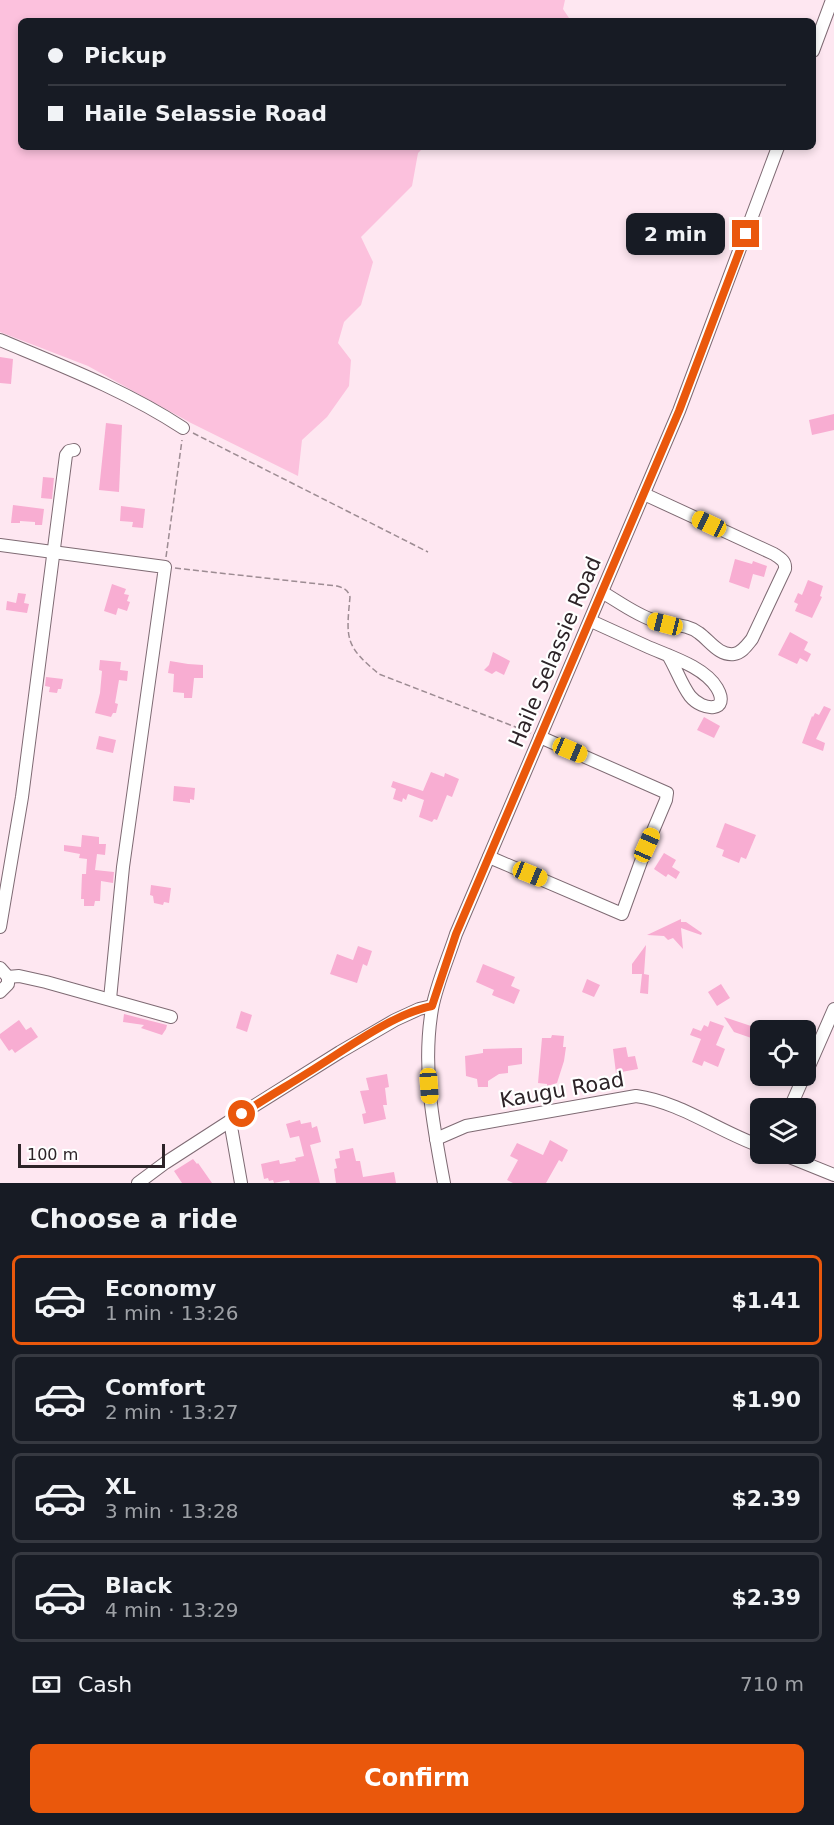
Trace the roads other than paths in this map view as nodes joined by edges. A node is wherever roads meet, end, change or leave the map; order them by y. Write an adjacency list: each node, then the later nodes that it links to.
1 (832, 0): 2 (street)
2 (816, 43)
3 (777, 150): 7 (street, Haile Selassie Road)
4 (0, 340): 5 (street)
5 (183, 428)
6 (74, 450): 9 (street)
7 (644, 494): 10 (street, Haile Selassie Road); 10 (street)
8 (0, 545): 9 (street)
9 (53, 552): 15 (street); 18 (street)
10 (602, 592): 11 (street, Haile Selassie Road)
11 (591, 621): 12 (street); 13 (street, Haile Selassie Road)
12 (668, 655): 12 (street)
13 (540, 737): 14 (street, Haile Selassie Road); 14 (street)
14 (489, 857): 19 (street, Haile Selassie Road)
15 (0, 927)
16 (4, 972): 17 (street); 18 (street)
17 (0, 992)
18 (110, 999): 21 (street)
19 (432, 1006): 23 (street); 24 (street, Haile Selassie Road)
20 (834, 1009): 22 (street)
21 (171, 1017)
22 (816, 1049)
23 (230, 1120): 28 (street); 29 (street)
24 (436, 1139): 25 (street, Kaugu Road); 30 (street, Haile Selassie Road)
25 (750, 1142)
26 (807, 1164): 27 (street)
27 (834, 1175)
28 (138, 1183)
29 (240, 1183)
30 (444, 1183)

